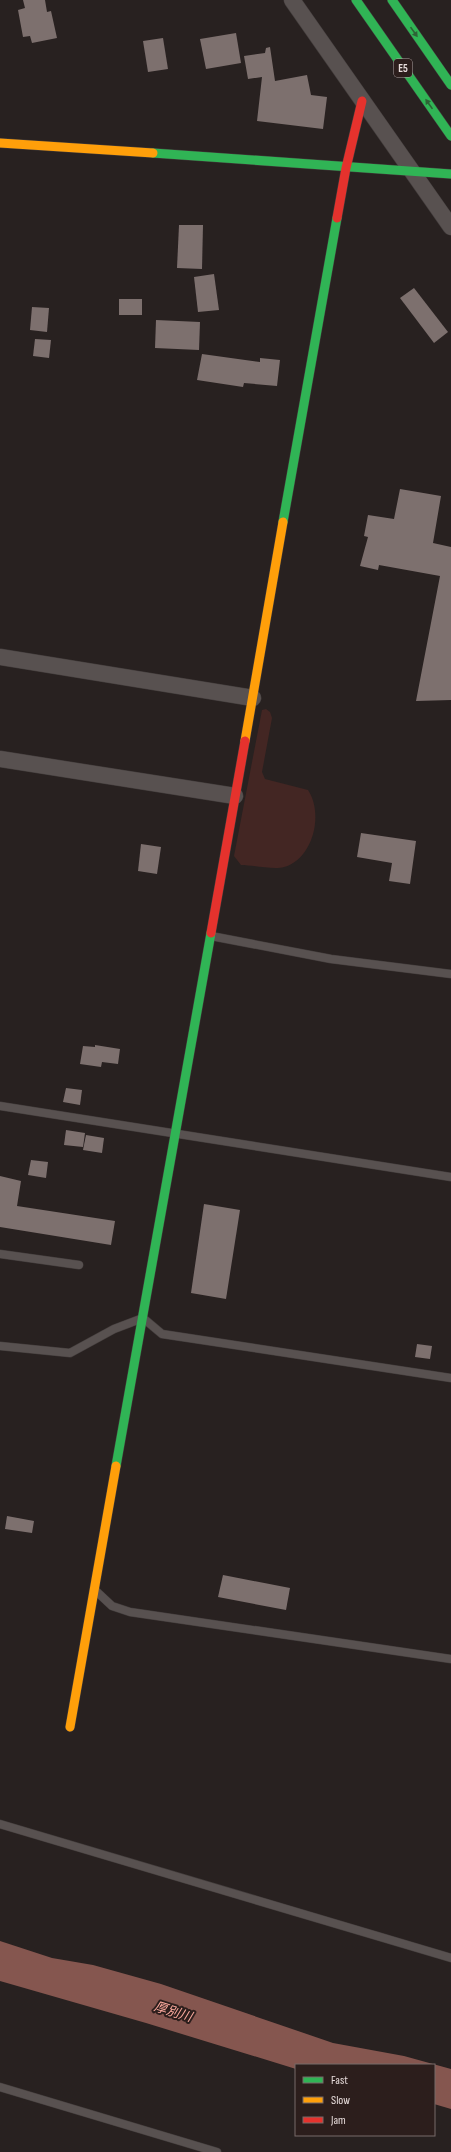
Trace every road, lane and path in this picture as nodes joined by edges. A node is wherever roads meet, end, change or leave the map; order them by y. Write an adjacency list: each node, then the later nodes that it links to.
1 (292, 0): 5 (street)
2 (356, 0): 6 (main road, E5, one-way to 2)
3 (392, 0): 4 (main road, E5, one-way to 4)
4 (451, 85)
5 (362, 101): 8 (main road); 9 (street)
6 (451, 136)
7 (0, 144): 8 (main road)
8 (346, 168): 9 (main road); 13 (main road)
9 (413, 171): 10 (main road); 11 (street)
10 (451, 174)
11 (451, 227)
12 (0, 657): 13 (street)
13 (253, 698): 15 (main road)
14 (0, 759): 15 (street)
15 (235, 796): 16 (main road)
16 (210, 936): 17 (lane); 19 (main road)
17 (451, 974)
18 (0, 1106): 19 (lane)
19 (176, 1132): 20 (lane); 23 (main road)
20 (451, 1176)
21 (0, 1254): 22 (lane)
22 (79, 1265)
23 (143, 1318): 24 (lane); 25 (lane); 26 (main road)
24 (0, 1346)
25 (451, 1378)
26 (94, 1590): 27 (lane); 28 (main road)
27 (451, 1659)
28 (70, 1727)
29 (0, 1824): 30 (lane)
30 (451, 1958)
31 (0, 2087): 32 (lane)
32 (216, 2152)

